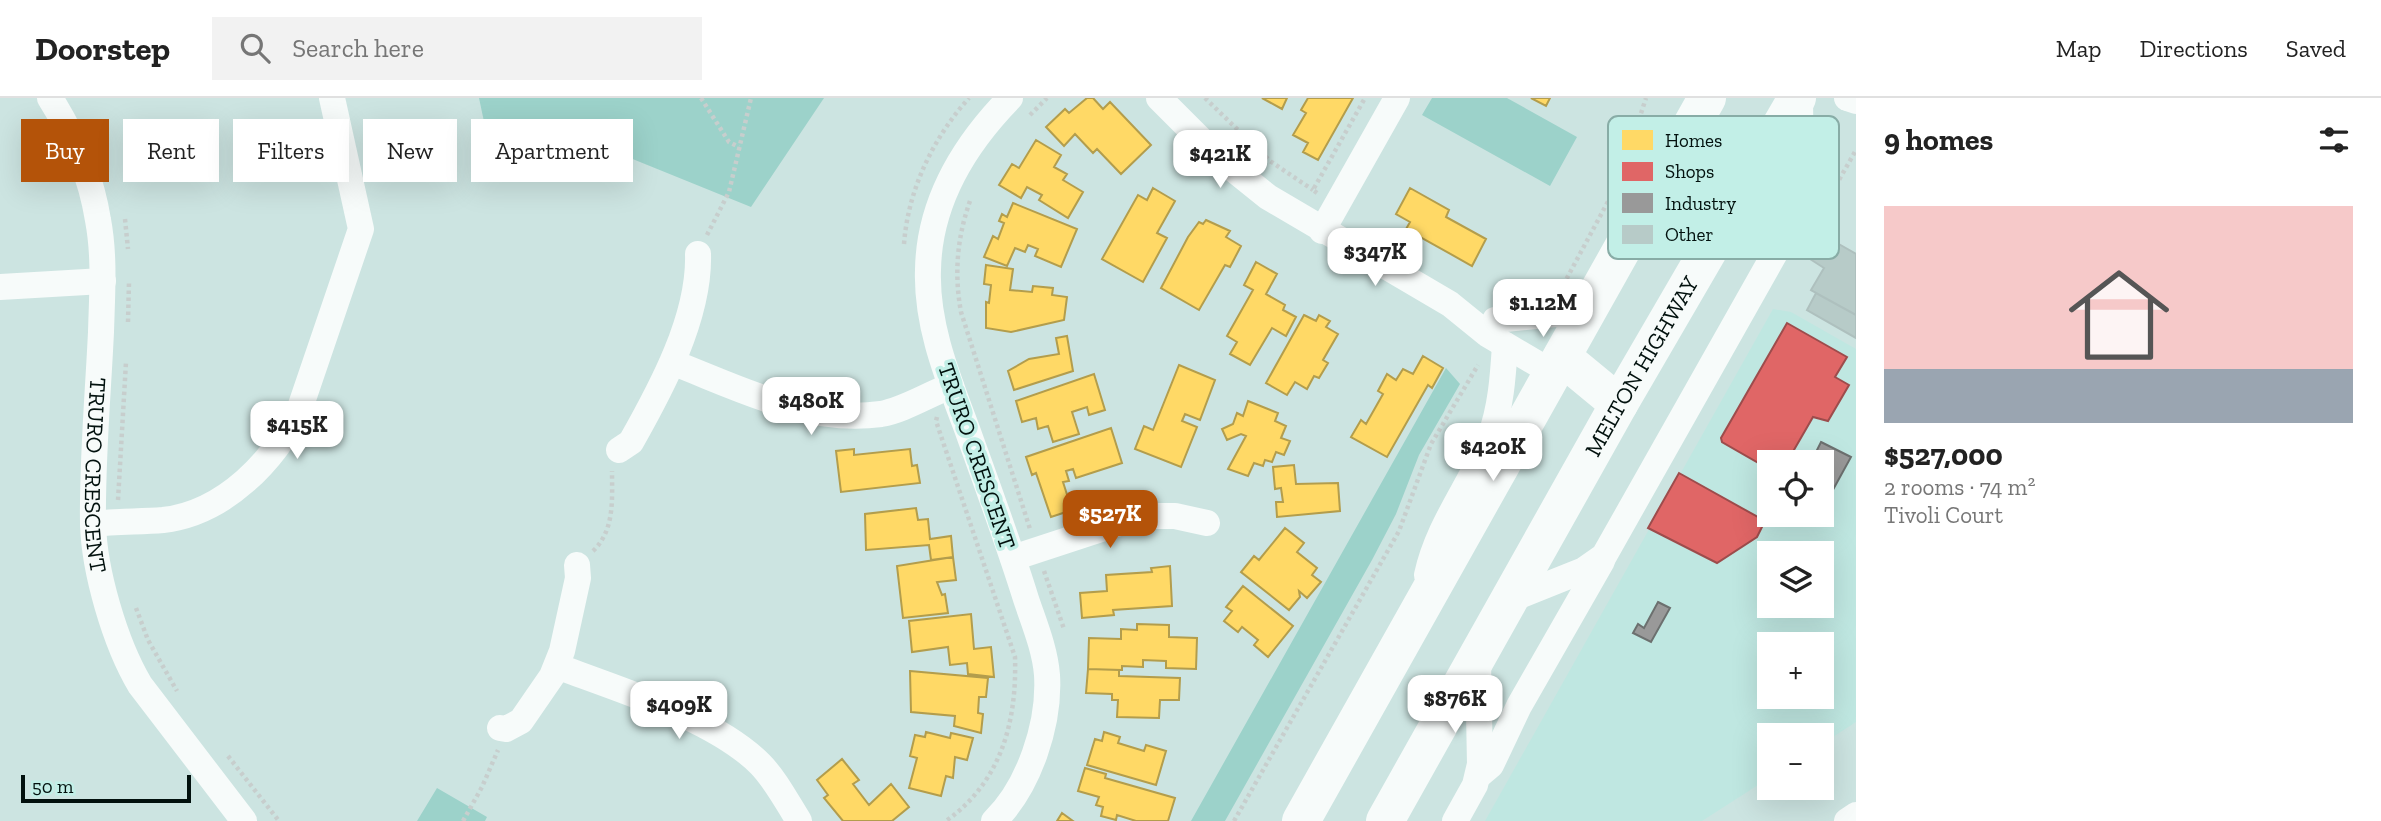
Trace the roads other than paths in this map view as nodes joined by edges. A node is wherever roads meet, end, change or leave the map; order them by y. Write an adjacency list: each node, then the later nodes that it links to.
1 (50, 98): 18 (street, TRURO CRESCENT)
2 (332, 98): 29 (street)
3 (1010, 98): 26 (street, TRURO CRESCENT)
4 (1159, 98): 13 (street)
5 (1396, 98): 13 (street)
6 (1707, 98): 10 (highway)
7 (1799, 98): 11 (highway, MELTON HIGHWAY); 12 (street)
8 (1847, 98): 9 (street)
9 (1856, 102)
10 (1695, 116)
11 (1788, 116)
12 (1799, 116)
13 (1322, 231): 20 (street)
14 (1608, 250): 21 (highway)
15 (698, 254): 24 (street)
16 (1704, 259): 27 (highway, MELTON HIGHWAY)
17 (1772, 259): 32 (street)
18 (103, 281): 19 (street); 29 (street, TRURO CRESCENT)
19 (0, 287)
20 (1450, 304): 22 (street); 23 (street)
21 (1572, 305): 22 (street); 25 (highway)
22 (1495, 320): 25 (street)
23 (1505, 345): 25 (street); 35 (street)
24 (674, 363): 26 (street); 28 (street)
25 (1557, 365): 27 (highway); 35 (highway)
26 (951, 386): 31 (street, TRURO CRESCENT)
27 (1619, 404): 34 (highway, MELTON HIGHWAY)
28 (619, 450)
29 (101, 523): 41 (street, TRURO CRESCENT)
30 (1207, 523): 31 (street)
31 (1023, 554): 43 (street, TRURO CRESCENT)
32 (1604, 556): 34 (street); 39 (street)
33 (577, 565): 37 (street)
34 (1509, 600): 36 (highway, MELTON HIGHWAY)
35 (1419, 611): 44 (highway)
36 (1478, 655): 39 (street); 45 (highway, MELTON HIGHWAY)
37 (557, 666): 38 (street); 42 (street)
38 (503, 729)
39 (1478, 776): 46 (street)
40 (1856, 815): 47 (street)
41 (244, 821)
42 (799, 821)
43 (993, 821)
44 (1301, 821)
45 (1385, 821)
46 (1455, 821)
47 (1847, 821)

